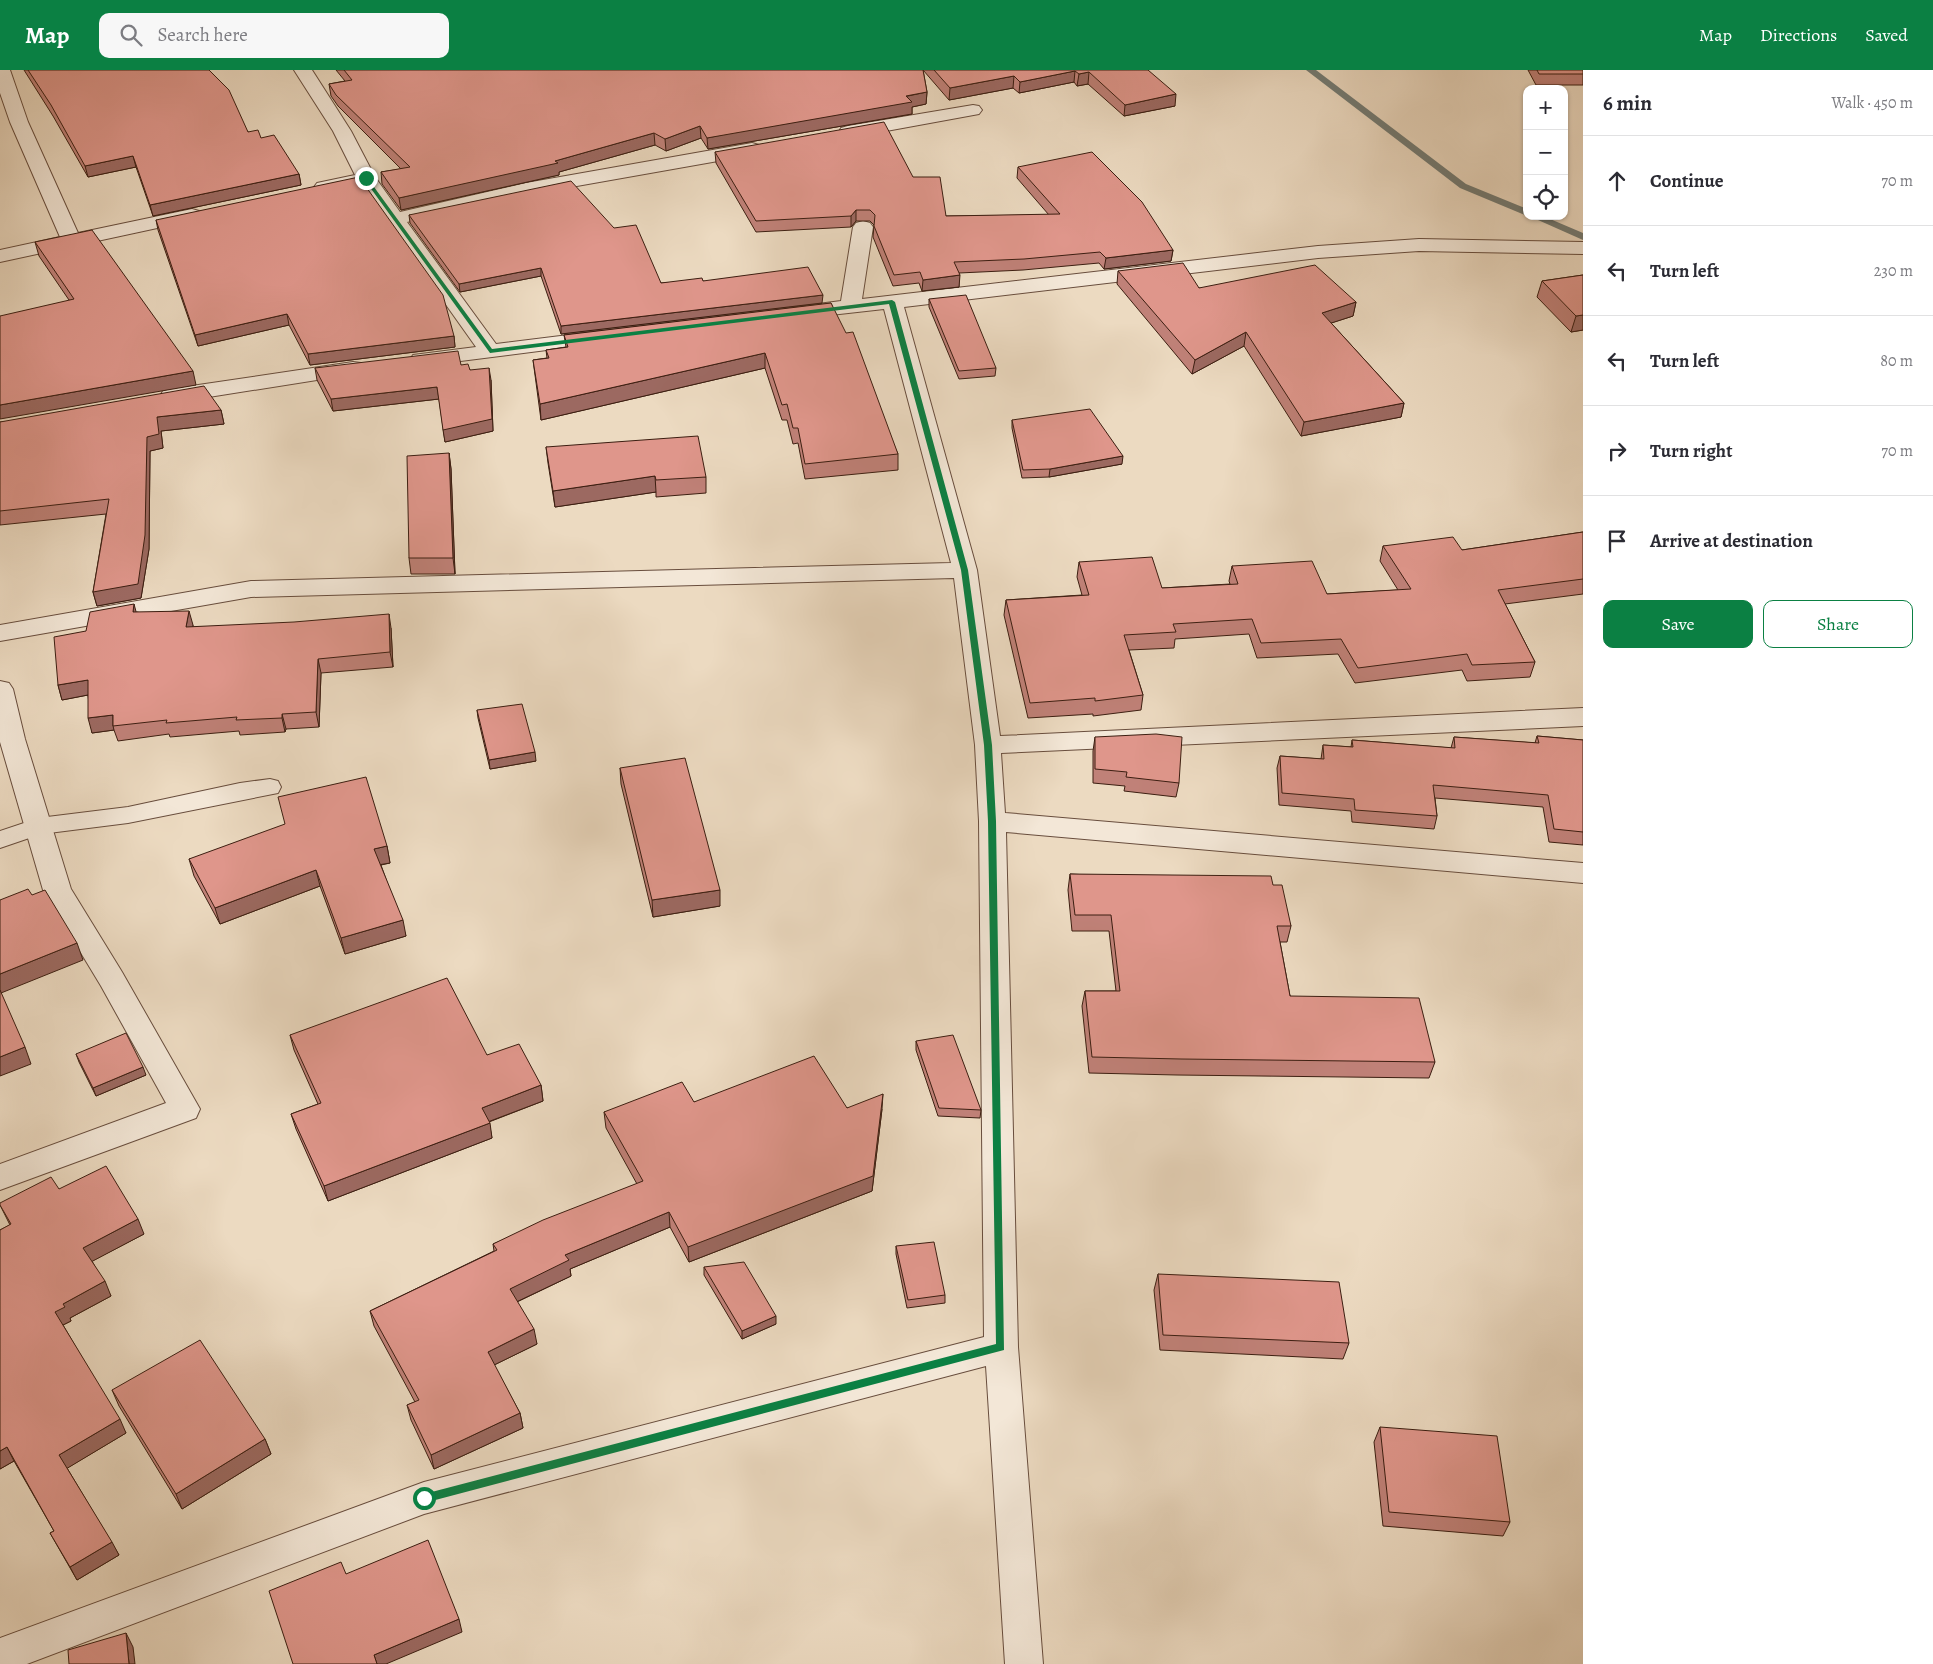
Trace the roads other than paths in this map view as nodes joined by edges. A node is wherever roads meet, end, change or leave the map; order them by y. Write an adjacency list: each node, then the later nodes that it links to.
1 (2, 70): 11 (street)
2 (303, 70): 6 (street)
3 (973, 110): 4 (street)
4 (828, 136)
5 (769, 146): 9 (street)
6 (366, 178): 7 (street); 9 (street)
7 (309, 190)
8 (214, 210): 11 (street)
9 (395, 219): 18 (street)
10 (863, 227): 15 (street)
11 (71, 241): 13 (street)
12 (1575, 248): 14 (street)
13 (0, 256)
14 (892, 302): 15 (street); 22 (street)
15 (851, 306): 16 (street)
16 (773, 316)
17 (617, 335): 18 (street)
18 (490, 351): 19 (street)
19 (402, 362)
20 (373, 365): 21 (street)
21 (147, 400)
22 (965, 570): 23 (street); 26 (street)
23 (0, 633)
24 (0, 689): 29 (street)
25 (1583, 717): 26 (street)
26 (988, 745): 28 (street)
27 (270, 787): 29 (lane)
28 (992, 821): 31 (street); 33 (street)
29 (39, 826): 30 (lane); 32 (street)
30 (0, 840)
31 (1583, 873)
32 (0, 1177)
33 (1000, 1347): 34 (street); 35 (street)
34 (0, 1656)
35 (1024, 1664)

